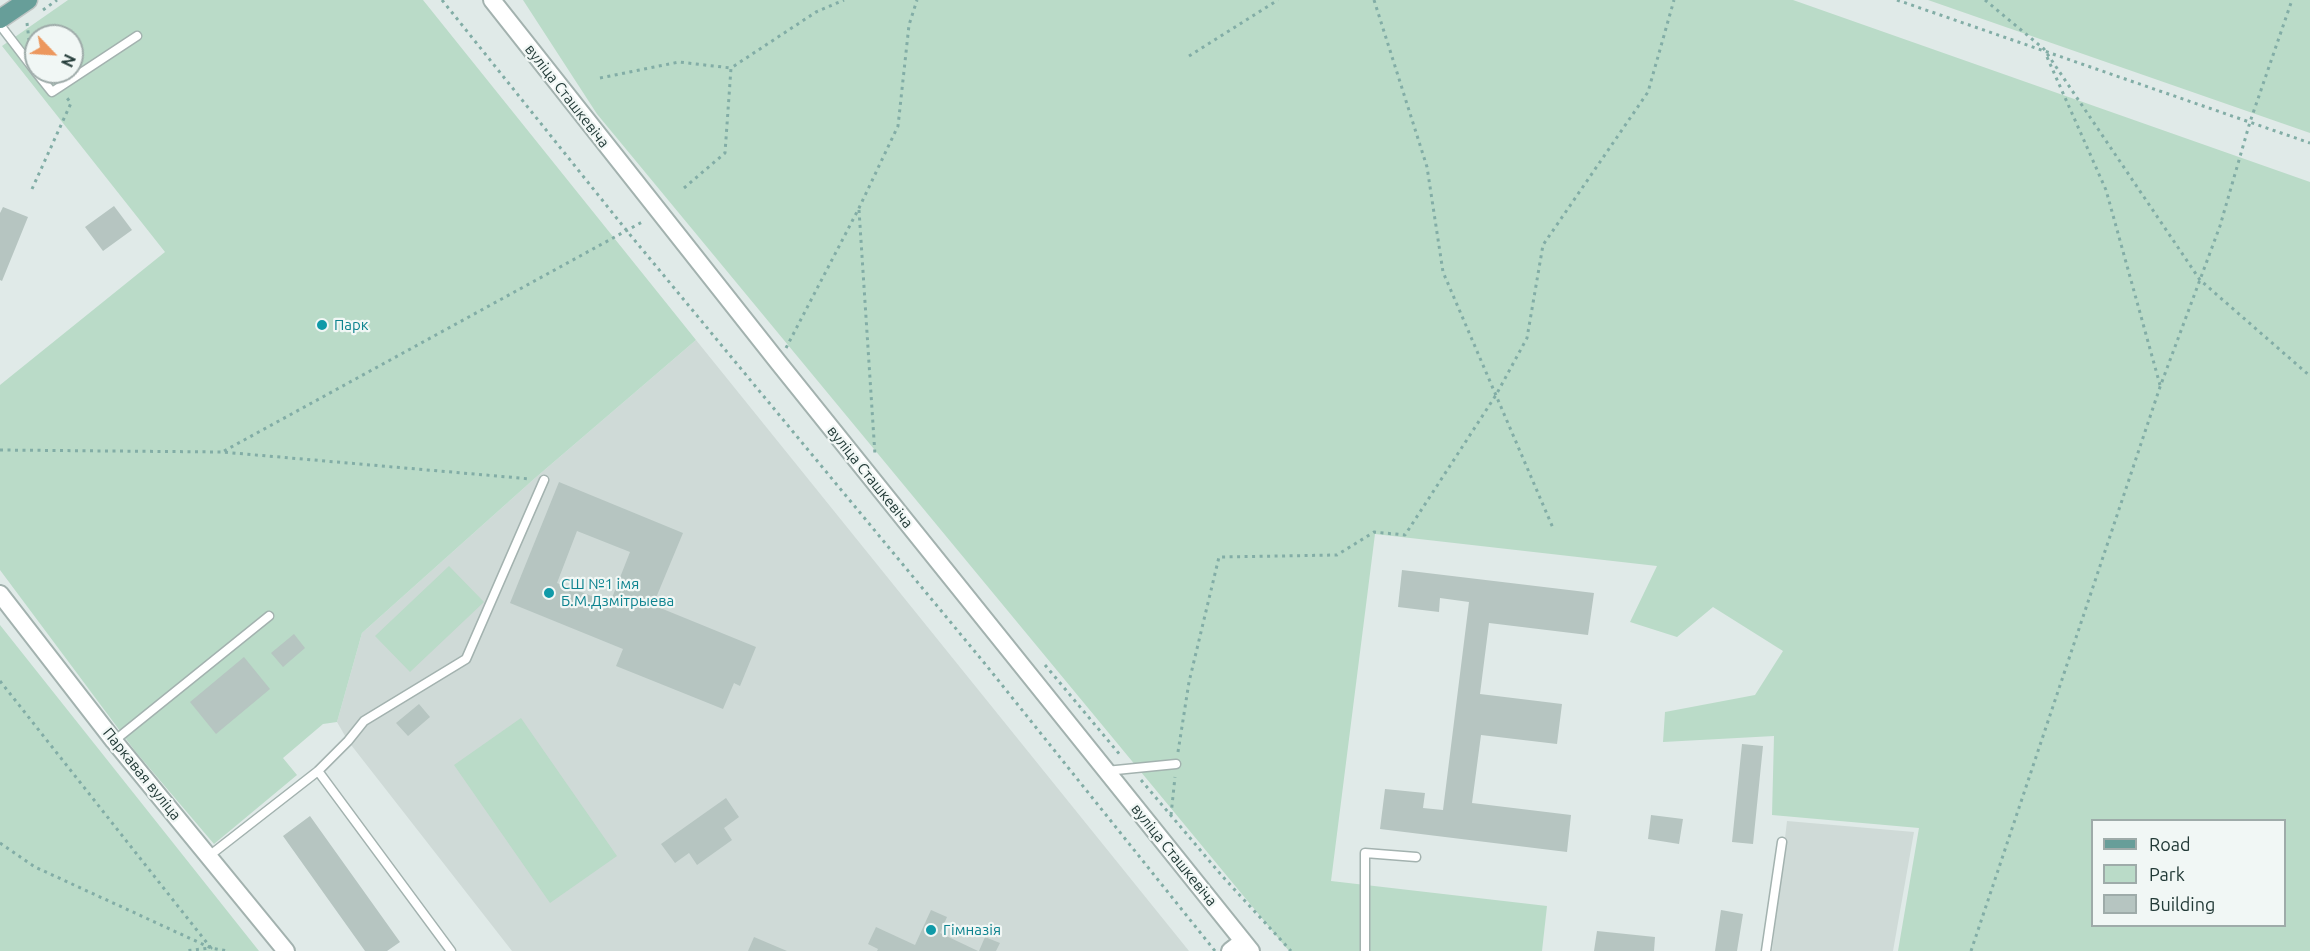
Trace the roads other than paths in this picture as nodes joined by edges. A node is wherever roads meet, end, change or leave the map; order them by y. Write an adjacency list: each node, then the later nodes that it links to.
1 (28, 0): 3 (main road)
2 (492, 0): 16 (street, вуліца Сташкевіча)
3 (0, 19)
4 (0, 25): 6 (lane)
5 (137, 36): 7 (lane)
6 (24, 56)
7 (84, 71)
8 (46, 84): 9 (lane)
9 (64, 84)
10 (544, 480): 15 (lane)
11 (0, 594): 13 (street, Паркавая вуліца)
12 (269, 616): 13 (lane)
13 (114, 741): 18 (street, Паркавая вуліца)
14 (1176, 764): 16 (lane)
15 (318, 771): 18 (lane); 22 (lane)
16 (1106, 771): 20 (street, вуліца Сташкевіча)
17 (1782, 842): 24 (lane)
18 (209, 856): 21 (street, Паркавая вуліца)
19 (1416, 857): 23 (lane)
20 (1241, 948)
21 (286, 951)
22 (451, 951)
23 (1365, 951)
24 (1766, 951)

